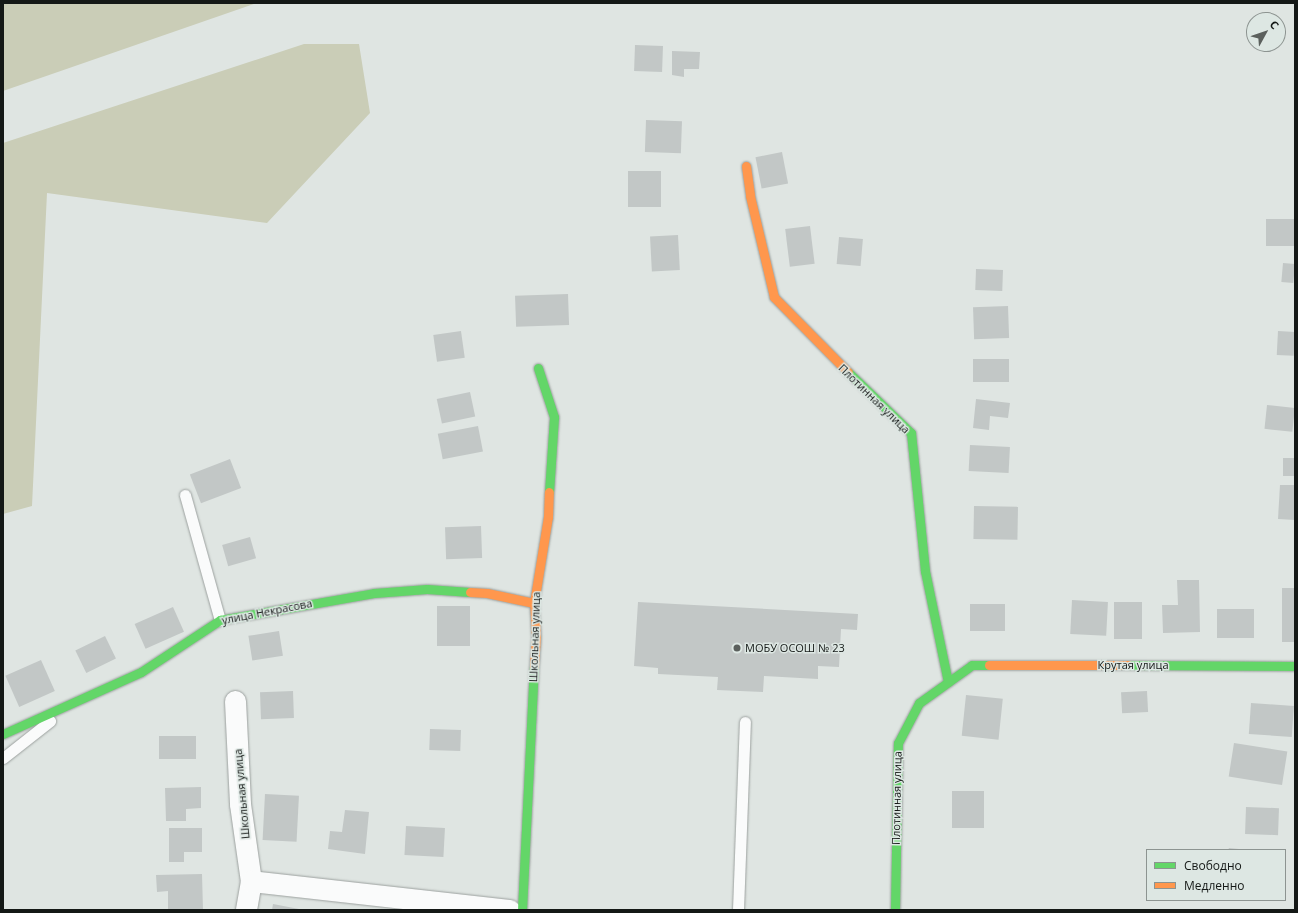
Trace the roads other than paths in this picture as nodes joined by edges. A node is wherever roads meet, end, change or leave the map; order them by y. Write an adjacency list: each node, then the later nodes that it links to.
1 (746, 166): 8 (street, Плотинная улица)
2 (538, 368): 4 (street, Школьная улица)
3 (185, 495): 5 (lane)
4 (534, 603): 5 (street, улица Некрасова); 17 (street, Школьная улица)
5 (220, 620): 9 (street, улица Некрасова)
6 (972, 665): 7 (street, Крутая улица); 8 (street, Плотинная улица)
7 (1295, 666)
8 (948, 682): 19 (street, Плотинная улица)
9 (76, 701): 12 (street, улица Некрасова); 13 (lane)
10 (235, 701): 14 (street, Школьная улица)
11 (745, 722): 18 (lane)
12 (3, 734)
13 (3, 758)
14 (251, 881): 15 (street, Школьная улица); 16 (street)
15 (246, 910)
16 (509, 910)
17 (522, 910)
18 (738, 910)
19 (895, 910)

